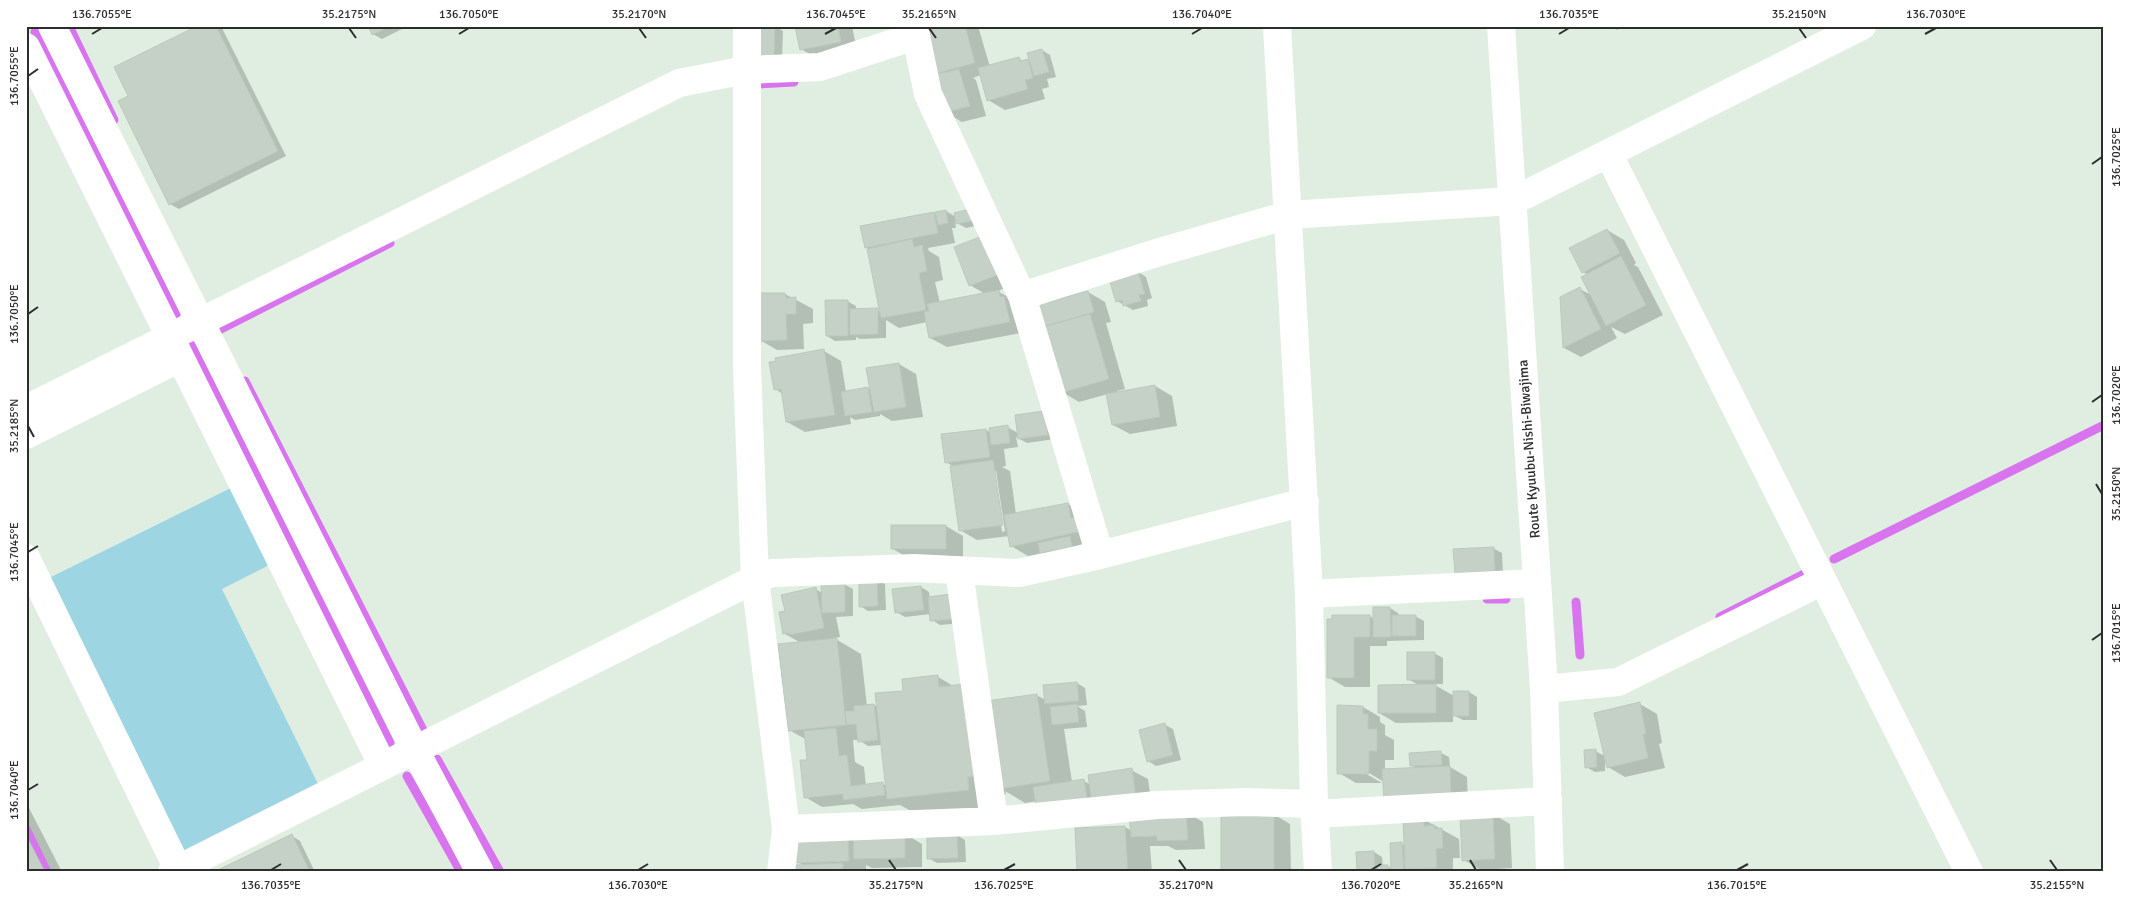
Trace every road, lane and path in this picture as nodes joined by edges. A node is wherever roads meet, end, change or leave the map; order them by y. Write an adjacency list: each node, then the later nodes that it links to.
1 (52, 26): 13 (street)
2 (747, 26): 8 (street)
3 (1276, 26): 11 (street)
4 (1501, 26): 10 (street, Route Kyuubu-Nishi-Biwajima)
5 (1862, 26): 9 (street)
6 (915, 31): 8 (street); 12 (street)
7 (26, 47): 14 (street)
8 (746, 70): 13 (street); 21 (street)
9 (1608, 153): 10 (street); 22 (street)
10 (1513, 201): 11 (street); 23 (street, Route Kyuubu-Nishi-Biwajima)
11 (1288, 214): 12 (street); 17 (street)
12 (1022, 296): 18 (street)
13 (199, 323): 14 (street); 26 (street)
14 (175, 347): 15 (street); 16 (street); 27 (street)
15 (26, 409)
16 (26, 435)
17 (1304, 502): 18 (street); 24 (street)
18 (1100, 555): 20 (street)
19 (26, 558): 32 (street)
20 (959, 571): 21 (street); 30 (street)
21 (755, 579): 26 (street); 31 (street)
22 (1823, 581): 25 (street); 37 (street)
23 (1537, 583): 24 (street); 25 (street, Route Kyuubu-Nishi-Biwajima)
24 (1310, 594): 29 (street)
25 (1544, 688): 28 (street, Route Kyuubu-Nishi-Biwajima)
26 (415, 750): 27 (street); 33 (street)
27 (383, 766): 32 (street)
28 (1548, 801): 29 (street); 36 (street, Route Kyuubu-Nishi-Biwajima)
29 (1314, 809): 30 (street); 35 (street)
30 (994, 821): 31 (street)
31 (786, 829): 34 (street)
32 (175, 870)
33 (480, 872)
34 (781, 872)
35 (1318, 872)
36 (1550, 872)
37 (1969, 872)

